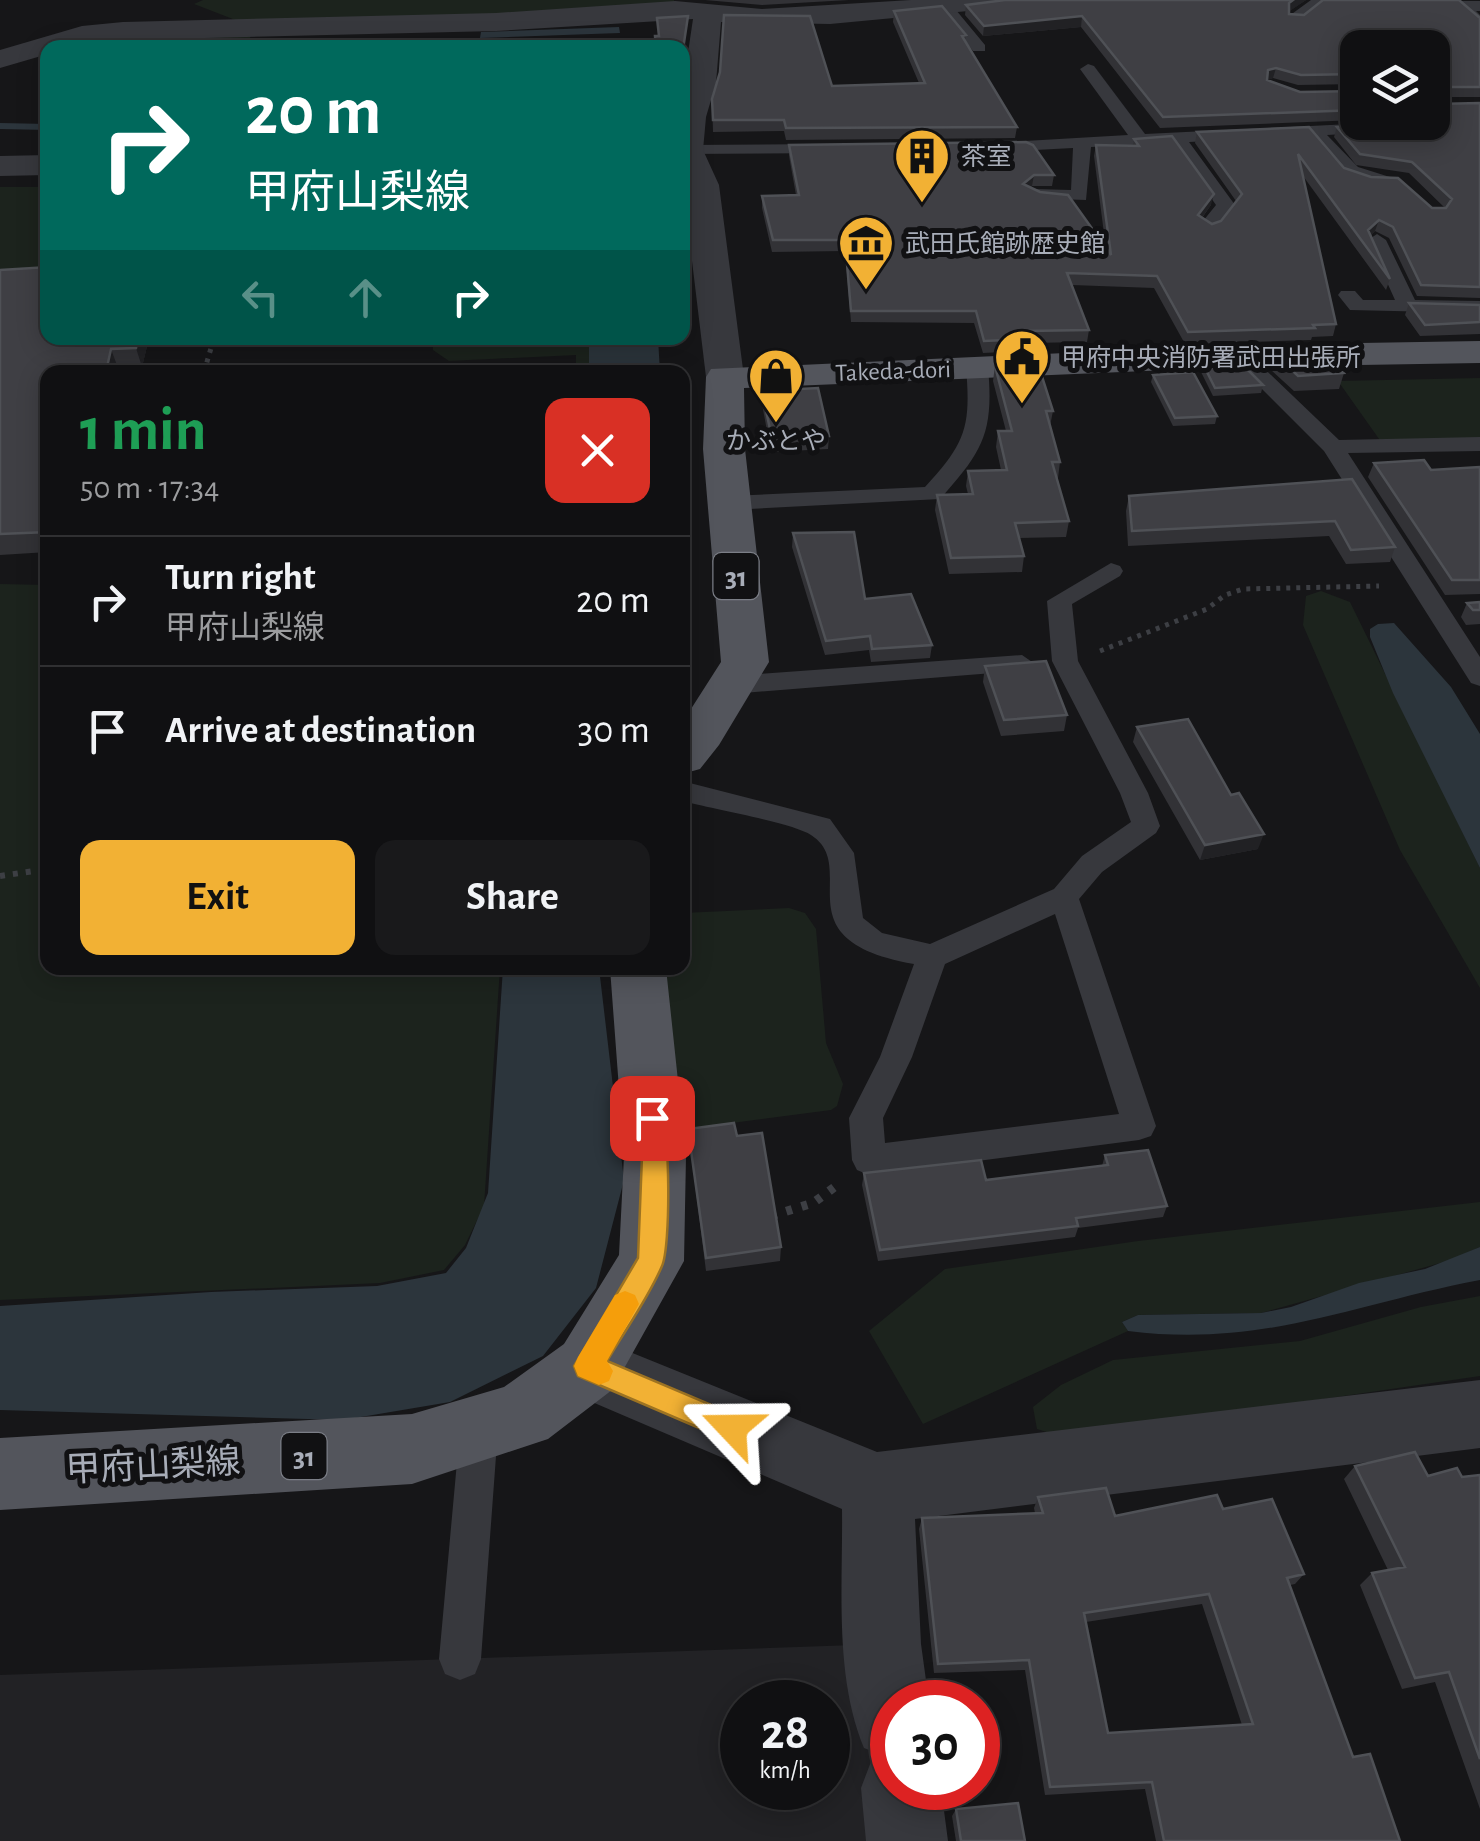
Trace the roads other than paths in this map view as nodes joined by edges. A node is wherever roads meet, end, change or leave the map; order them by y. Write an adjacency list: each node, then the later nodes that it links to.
1 (1000, 0): 4 (street)
2 (1321, 0): 7 (lane)
3 (674, 4): 6 (street); 9 (street)
4 (954, 4): 6 (street); 11 (lane)
5 (1480, 6): 8 (lane)
6 (708, 14): 14 (street)
7 (1294, 19)
8 (1480, 23)
9 (65, 40)
10 (40, 47): 12 (street)
11 (979, 48)
12 (0, 59)
13 (1088, 69): 18 (lane)
14 (690, 117)
15 (1340, 128): 16 (lane)
16 (1313, 129): 17 (lane); 26 (lane)
17 (1177, 138): 18 (lane); 28 (lane)
18 (1140, 142): 20 (lane)
19 (690, 143): 21 (lane)
20 (1082, 144): 22 (lane); 27 (lane)
21 (841, 148)
22 (976, 148)
23 (690, 154): 36 (street)
24 (0, 166): 25 (street)
25 (40, 166)
26 (1402, 182)
27 (1034, 194)
28 (1208, 226)
29 (1376, 240): 31 (lane)
30 (1348, 296): 31 (lane)
31 (1407, 305): 32 (lane)
32 (1480, 307)
33 (1480, 352): 34 (main road, Takeda-dori)
34 (1240, 356): 35 (main road, Takeda-dori); 38 (lane)
35 (978, 367): 36 (main road, Takeda-dori); 39 (lane)
36 (725, 377): 39 (main road, 31)
37 (1480, 444): 38 (lane)
38 (1333, 447): 42 (lane)
39 (730, 503): 45 (main road, 31)
40 (1112, 571): 43 (lane)
41 (1466, 606): 42 (lane)
42 (1437, 608): 44 (lane)
43 (1066, 662): 45 (lane); 48 (lane)
44 (1480, 677)
45 (732, 685): 46 (main road, 31)
46 (690, 747)
47 (690, 793): 49 (lane)
48 (1064, 898): 49 (lane); 49 (lane)
49 (932, 956)
50 (639, 975): 51 (main road, 甲府山梨線 / 31)
51 (588, 1366): 53 (main road, 甲府山梨線 / 31); 55 (street)
52 (1480, 1414): 55 (street)
53 (479, 1429): 54 (main road, 甲府山梨線 / 31); 56 (lane)
54 (0, 1474)
55 (877, 1488): 57 (street)
56 (460, 1659)
57 (887, 1680)
58 (903, 1810): 59 (street)
59 (907, 1841)

